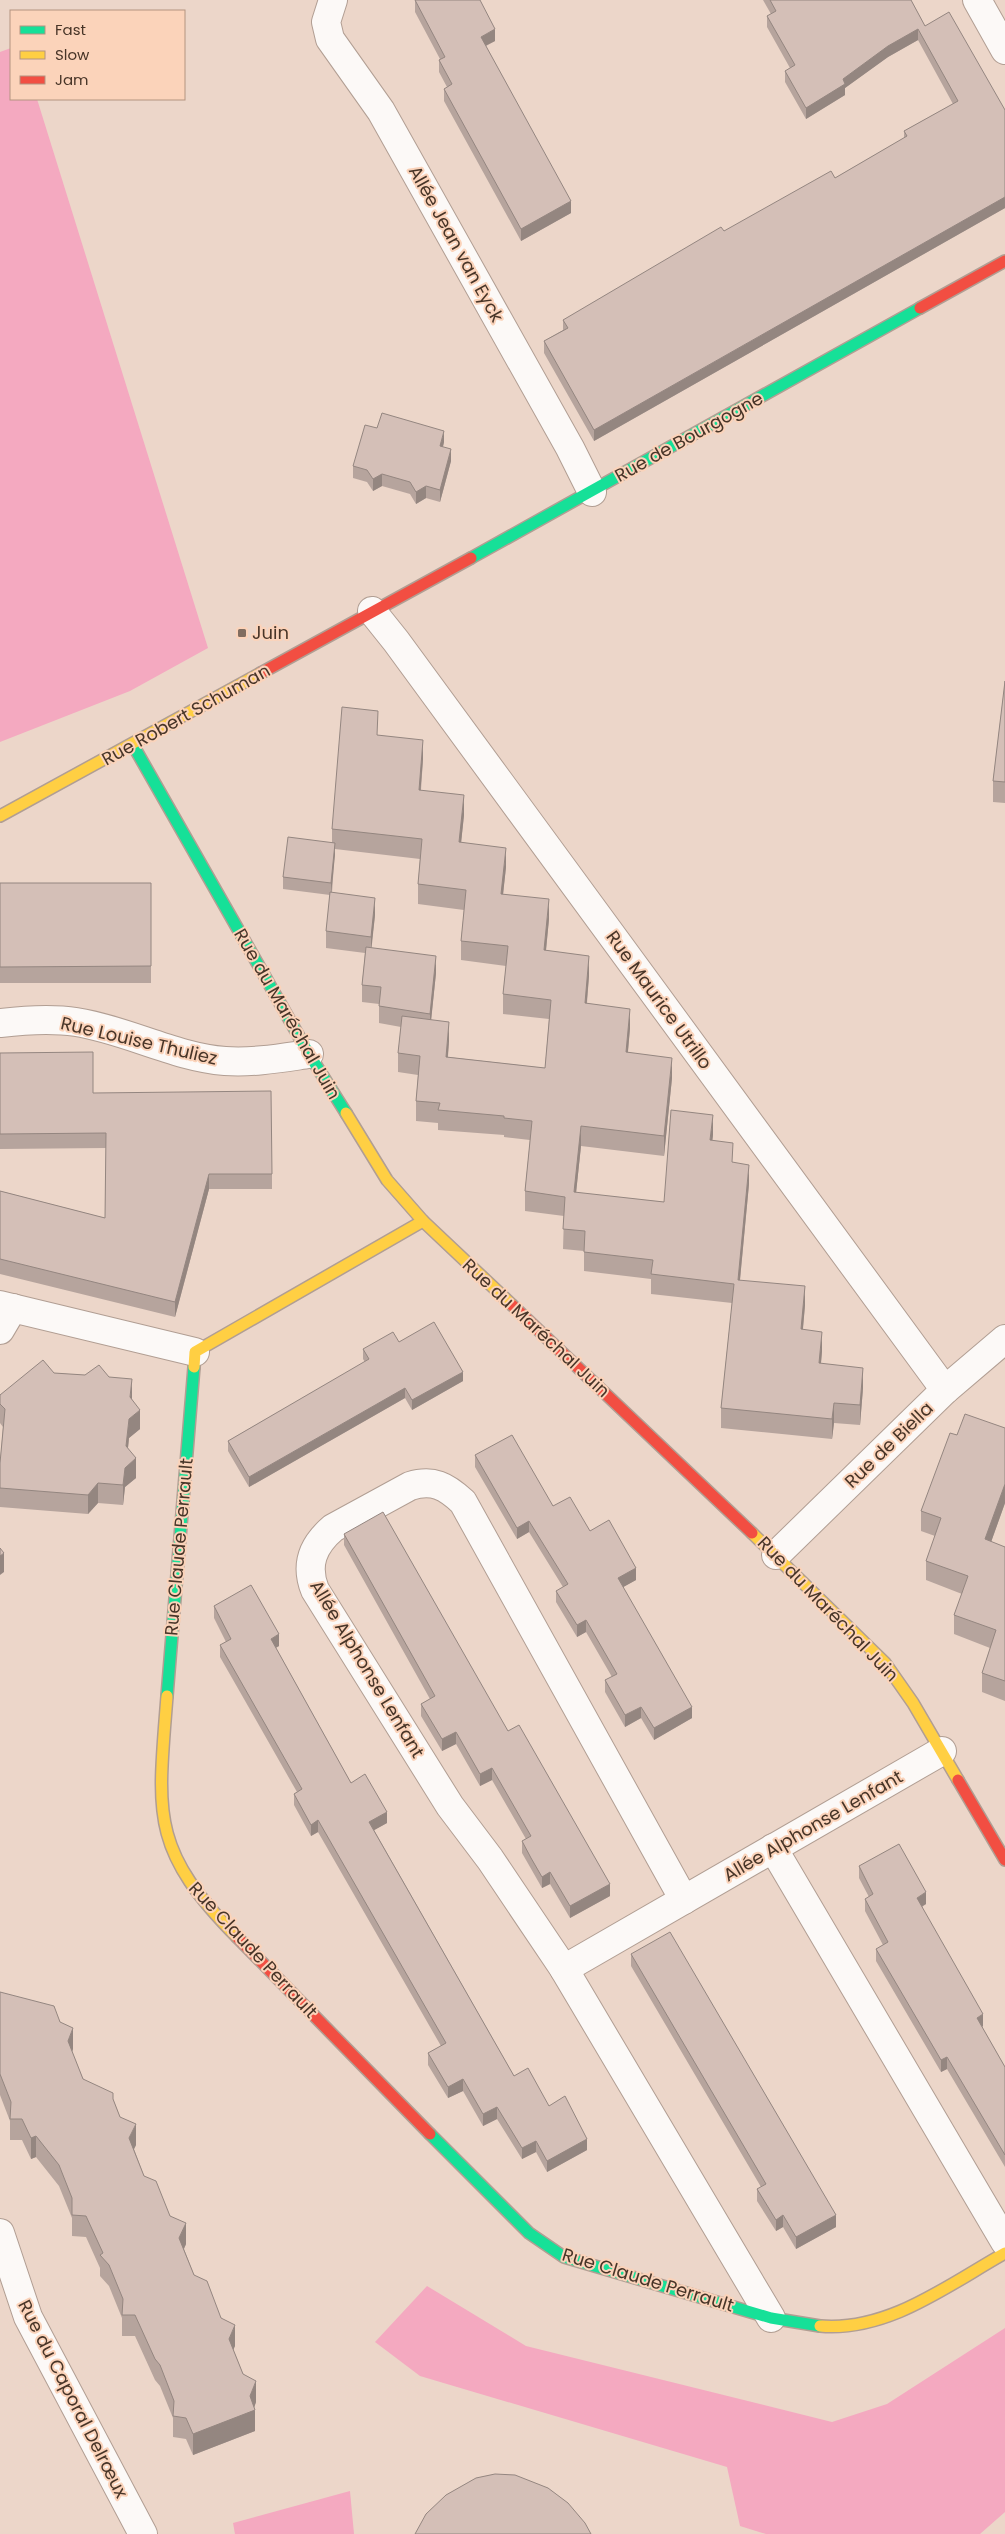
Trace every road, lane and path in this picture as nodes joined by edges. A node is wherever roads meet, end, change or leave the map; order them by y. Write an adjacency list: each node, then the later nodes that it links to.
1 (333, 0): 5 (street, Allée Jean van Eyck)
2 (977, 0): 3 (street)
3 (1005, 50)
4 (1005, 261): 5 (street, Rue de Bourgogne)
5 (592, 492): 6 (street, Rue de Bourgogne)
6 (372, 612): 7 (street, Rue Robert Schuman); 15 (street, Rue Maurice Utrillo)
7 (133, 745): 8 (street, Rue Robert Schuman); 10 (street, Rue du Maréchal Juin)
8 (0, 816)
9 (0, 1022): 10 (street, Rue Louise Thuliez)
10 (309, 1054): 11 (street, Rue du Maréchal Juin)
11 (423, 1221): 14 (street); 16 (street, Rue du Maréchal Juin)
12 (4, 1314): 14 (street)
13 (1005, 1339): 15 (street, Rue de Biella)
14 (195, 1352): 25 (street, Rue Claude Perrault)
15 (945, 1390): 16 (street, Rue de Biella)
16 (776, 1555): 17 (street, Rue du Maréchal Juin)
17 (942, 1752): 18 (street, Allée Alphonse Lenfant); 19 (street, Rue du Maréchal Juin)
18 (773, 1848): 20 (street, Allée Alphonse Lenfant); 23 (street)
19 (1005, 1860)
20 (684, 1900): 21 (street, Allée Alphonse Lenfant); 21 (street, Allée Alphonse Lenfant)
21 (564, 1970): 25 (street, Rue Claude Perrault)
22 (0, 2233): 26 (street, Rue du Caporal Delrœux)
23 (1005, 2242)
24 (1005, 2253): 25 (street, Rue Claude Perrault)
25 (770, 2318)
26 (143, 2534)

